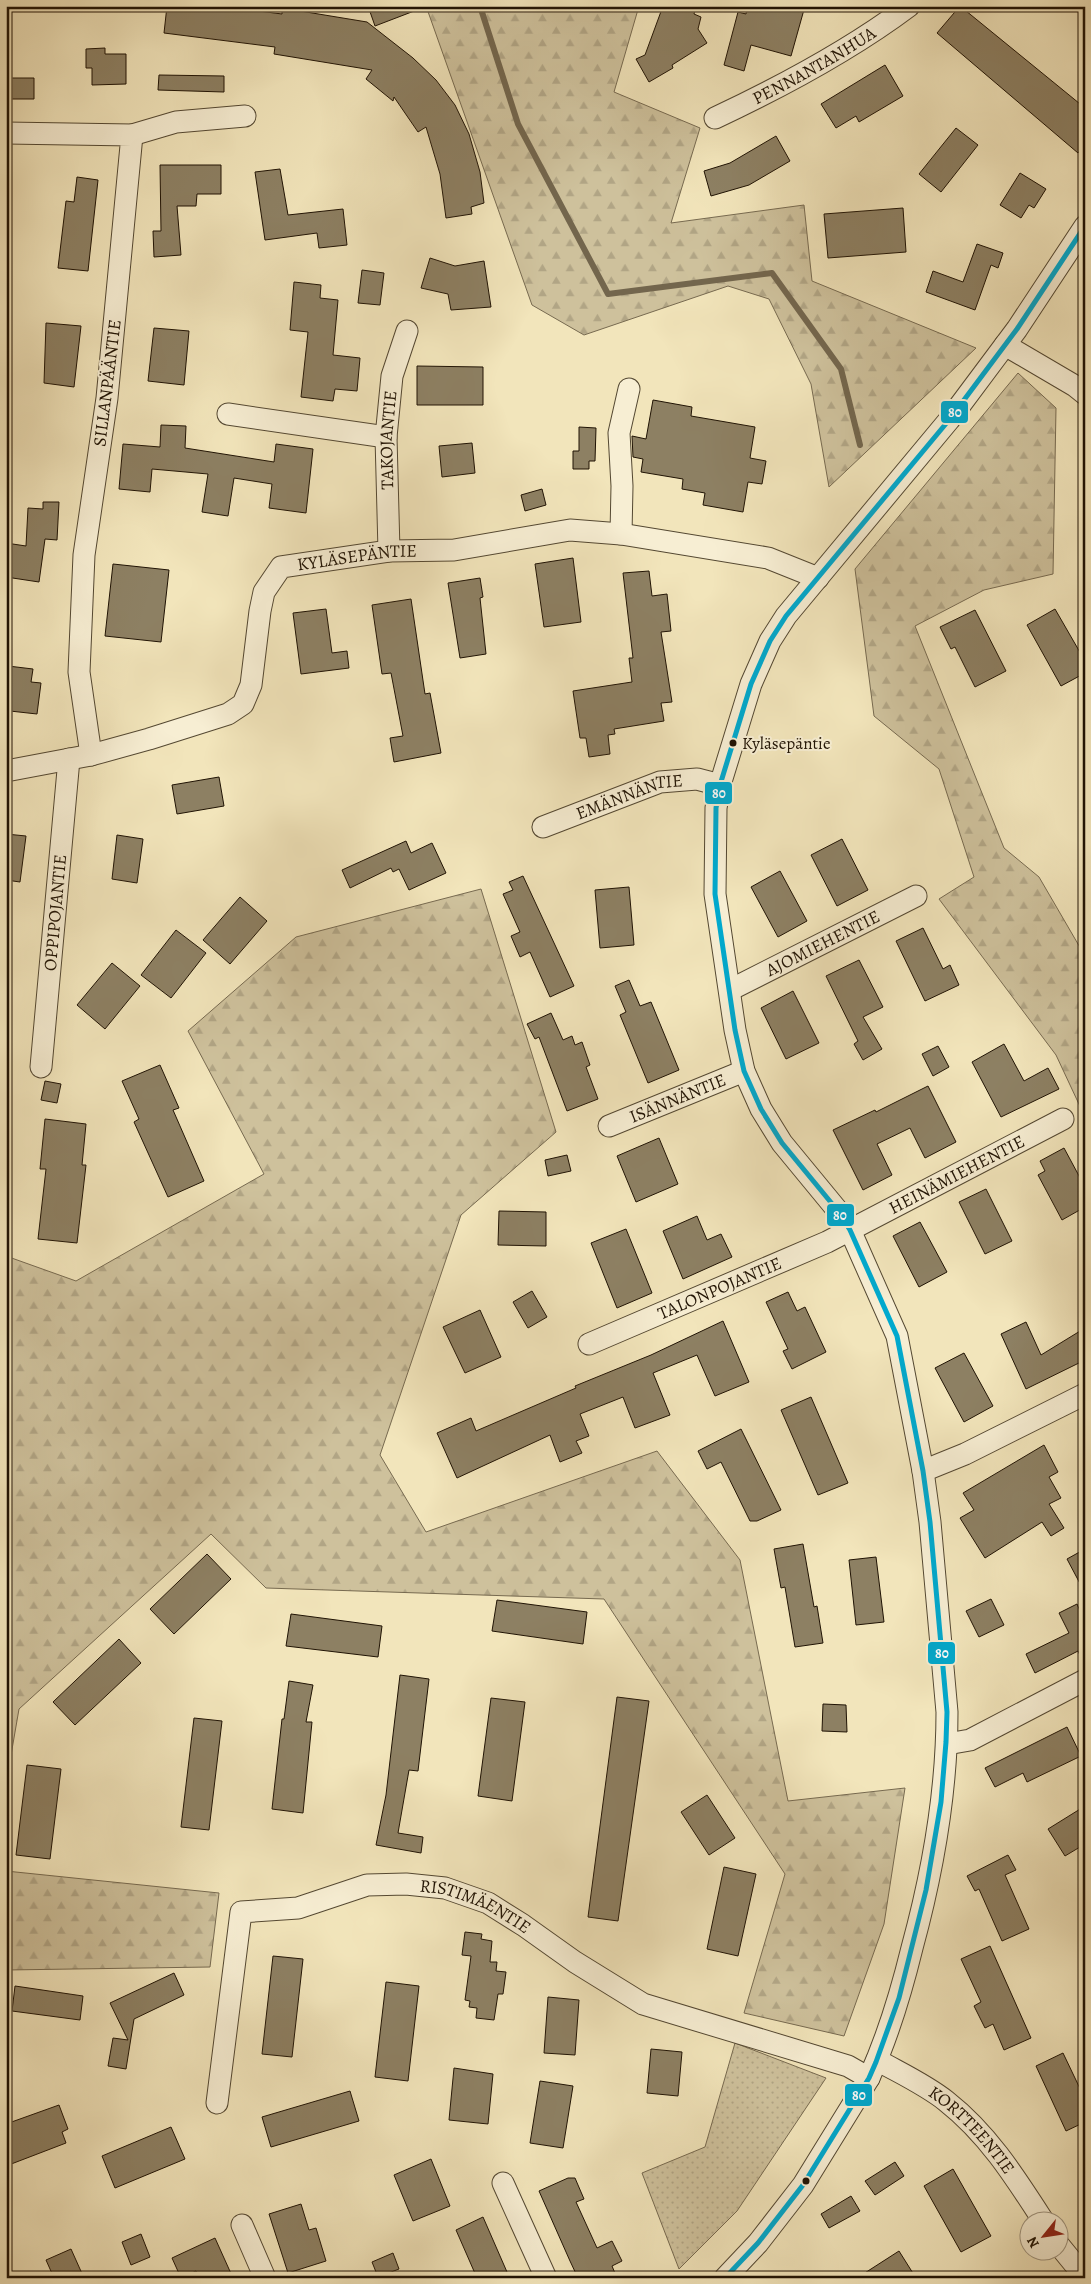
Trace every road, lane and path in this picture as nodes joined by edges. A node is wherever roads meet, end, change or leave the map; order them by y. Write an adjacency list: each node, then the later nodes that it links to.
1 (909, 6): 3 (street, PENNANTANHUA)
2 (245, 116): 5 (street)
3 (715, 118)
4 (6, 133): 5 (street)
5 (132, 135): 16 (street, SILLANPÄÄNTIE)
6 (1085, 226): 8 (street)
7 (407, 331): 12 (street, TAKOJANTIE)
8 (1005, 345): 10 (street); 15 (street)
9 (629, 389): 13 (street)
10 (1085, 394)
11 (228, 414): 12 (street)
12 (386, 437): 14 (street, TAKOJANTIE)
13 (621, 534): 14 (street, KYLÄSEPÄNTIE); 15 (street, KYLÄSEPÄNTIE)
14 (389, 551): 16 (street, KYLÄSEPÄNTIE)
15 (818, 578): 19 (street)
16 (91, 755): 17 (street, KYLÄSEPÄNTIE)
17 (69, 759): 18 (street, KYLÄSEPÄNTIE); 23 (street, OPPIPOJANTIE)
18 (6, 771)
19 (720, 785): 20 (street, EMÄNNÄNTIE); 22 (street)
20 (543, 827)
21 (916, 896): 22 (street, AJOMIEHENTIE)
22 (730, 990): 24 (street)
23 (41, 1067)
24 (744, 1071): 26 (street, ISÄNNÄNTIE); 27 (street)
25 (1063, 1119): 27 (street, HEINÄMIEHENTIE)
26 (610, 1126)
27 (850, 1230): 28 (street, TALONPOJANTIE); 30 (street)
28 (589, 1344)
29 (1085, 1394): 30 (street)
30 (923, 1471): 32 (street)
31 (1084, 1683): 32 (street)
32 (947, 1744): 33 (street)
33 (873, 2068): 34 (street, RISTIMÄENTIE); 36 (street, KORTTEENTIE); 42 (street)
34 (217, 2102)
35 (503, 2183): 41 (street)
36 (1037, 2212)
37 (242, 2225): 40 (street)
38 (1068, 2256): 39 (street)
39 (1085, 2277)
40 (265, 2278)
41 (546, 2278)
42 (725, 2278)

